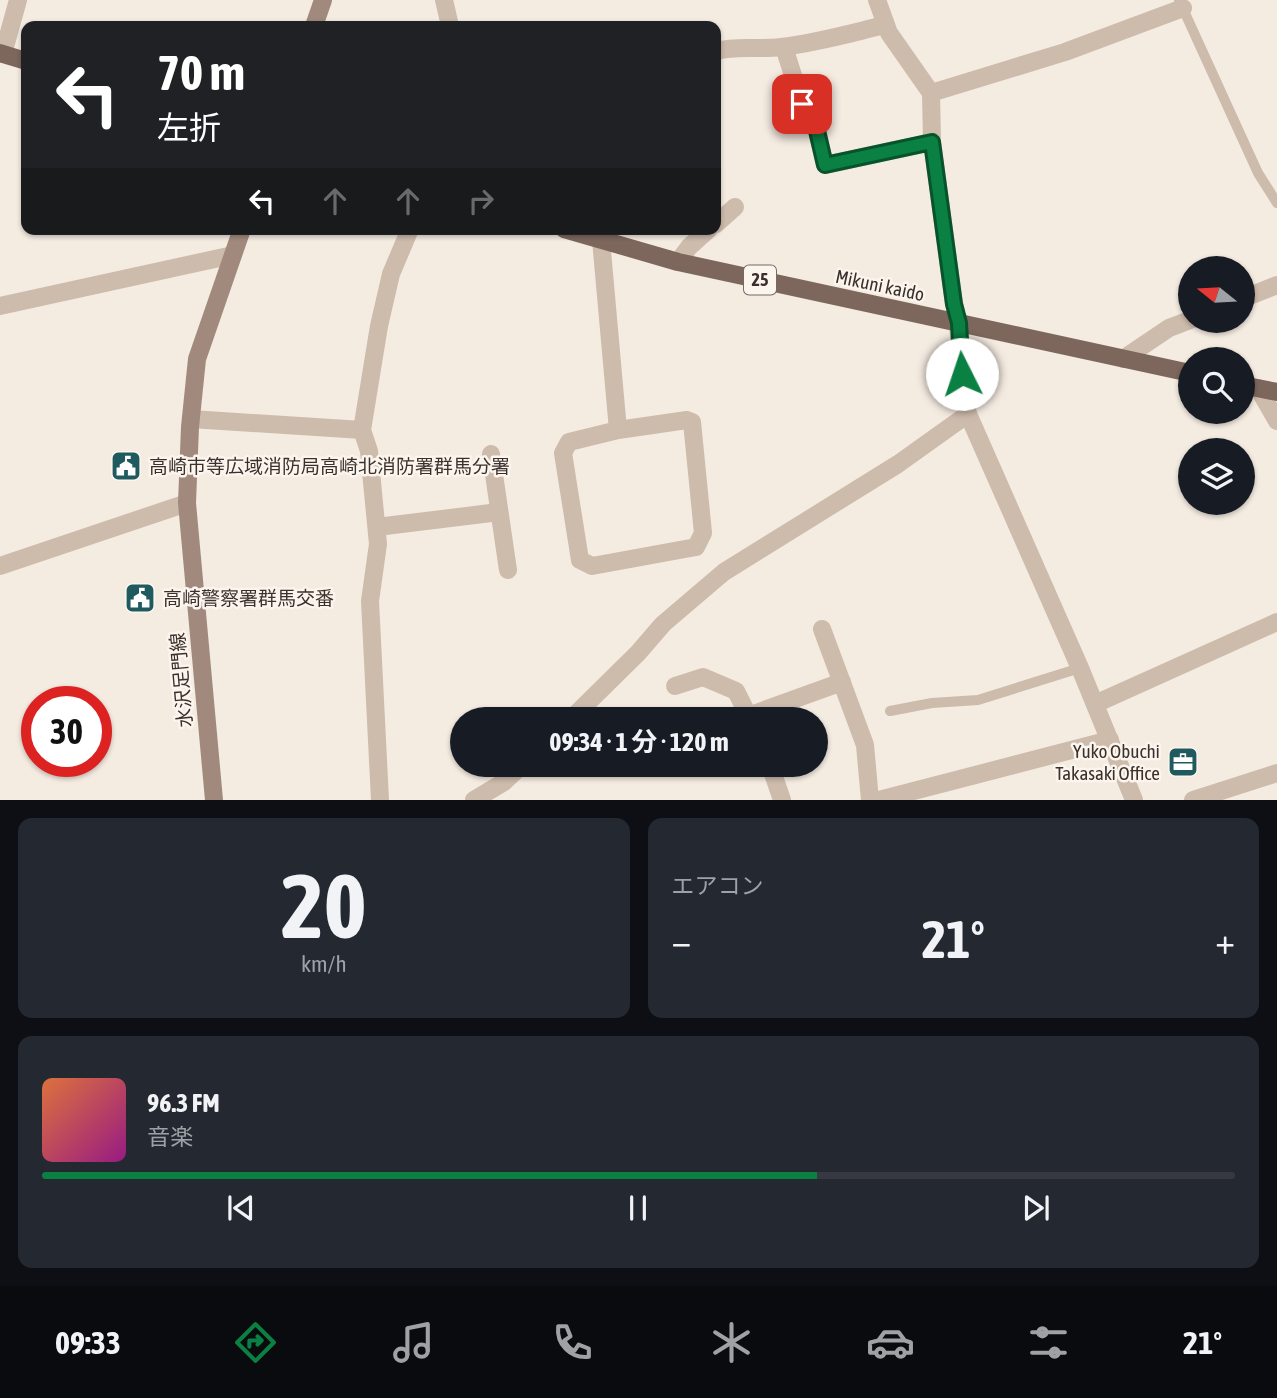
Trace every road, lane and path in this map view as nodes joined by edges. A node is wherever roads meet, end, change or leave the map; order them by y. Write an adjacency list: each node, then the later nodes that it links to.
1 (18, 0): 11 (street)
2 (323, 0): 6 (main road)
3 (444, 0): 7 (street)
4 (877, 0): 8 (street)
5 (1181, 4): 13 (street); 15 (lane)
6 (316, 21)
7 (449, 21)
8 (885, 25): 9 (street); 13 (street)
9 (785, 47): 10 (street); 14 (street)
10 (721, 50)
11 (2, 53): 12 (main road)
12 (21, 59)
13 (931, 93): 14 (street)
14 (932, 142): 28 (street)
15 (1277, 203)
16 (735, 207): 17 (street)
17 (721, 220)
18 (240, 235): 23 (main road, 水沢足門線)
19 (407, 235): 38 (street)
20 (584, 235): 22 (main road, Mikuni kaido / 25)
21 (702, 235): 24 (street)
22 (601, 240): 24 (main road, Mikuni kaido / 25); 39 (street)
23 (233, 254): 27 (street); 36 (main road, 水沢足門線)
24 (678, 262): 28 (main road, Mikuni kaido / 25)
25 (1277, 285): 26 (street)
26 (1255, 294)
27 (0, 306)
28 (959, 323): 30 (main road, Mikuni kaido / 25); 35 (street)
29 (1178, 325): 30 (street)
30 (1123, 359): 31 (main road, Mikuni kaido / 25)
31 (1178, 370)
32 (1255, 388): 33 (main road)
33 (1277, 392)
34 (1255, 393): 37 (street)
35 (968, 414): 48 (street); 52 (street)
36 (191, 419): 38 (street); 41 (main road, 水沢足門線)
37 (1277, 421)
38 (362, 430): 43 (street)
39 (618, 430): 39 (street)
40 (491, 454): 42 (street)
41 (187, 503): 44 (street); 60 (main road, 水沢足門線)
42 (499, 512): 43 (street); 45 (street)
43 (377, 527): 61 (street)
44 (0, 566)
45 (508, 570)
46 (1277, 622): 51 (street)
47 (822, 629): 49 (street)
48 (1080, 668): 51 (street); 55 (lane)
49 (842, 682): 54 (street); 64 (street)
50 (675, 686): 53 (street)
51 (1095, 704): 56 (street)
52 (583, 707)
53 (744, 707)
54 (777, 707)
55 (891, 711)
56 (1110, 740): 65 (street); 66 (street)
57 (1277, 774): 67 (street)
58 (510, 777): 62 (street)
59 (774, 777): 63 (street)
60 (214, 800)
61 (380, 800)
62 (474, 800)
63 (782, 800)
64 (870, 800)
65 (879, 800)
66 (1134, 800)
67 (1193, 800)

